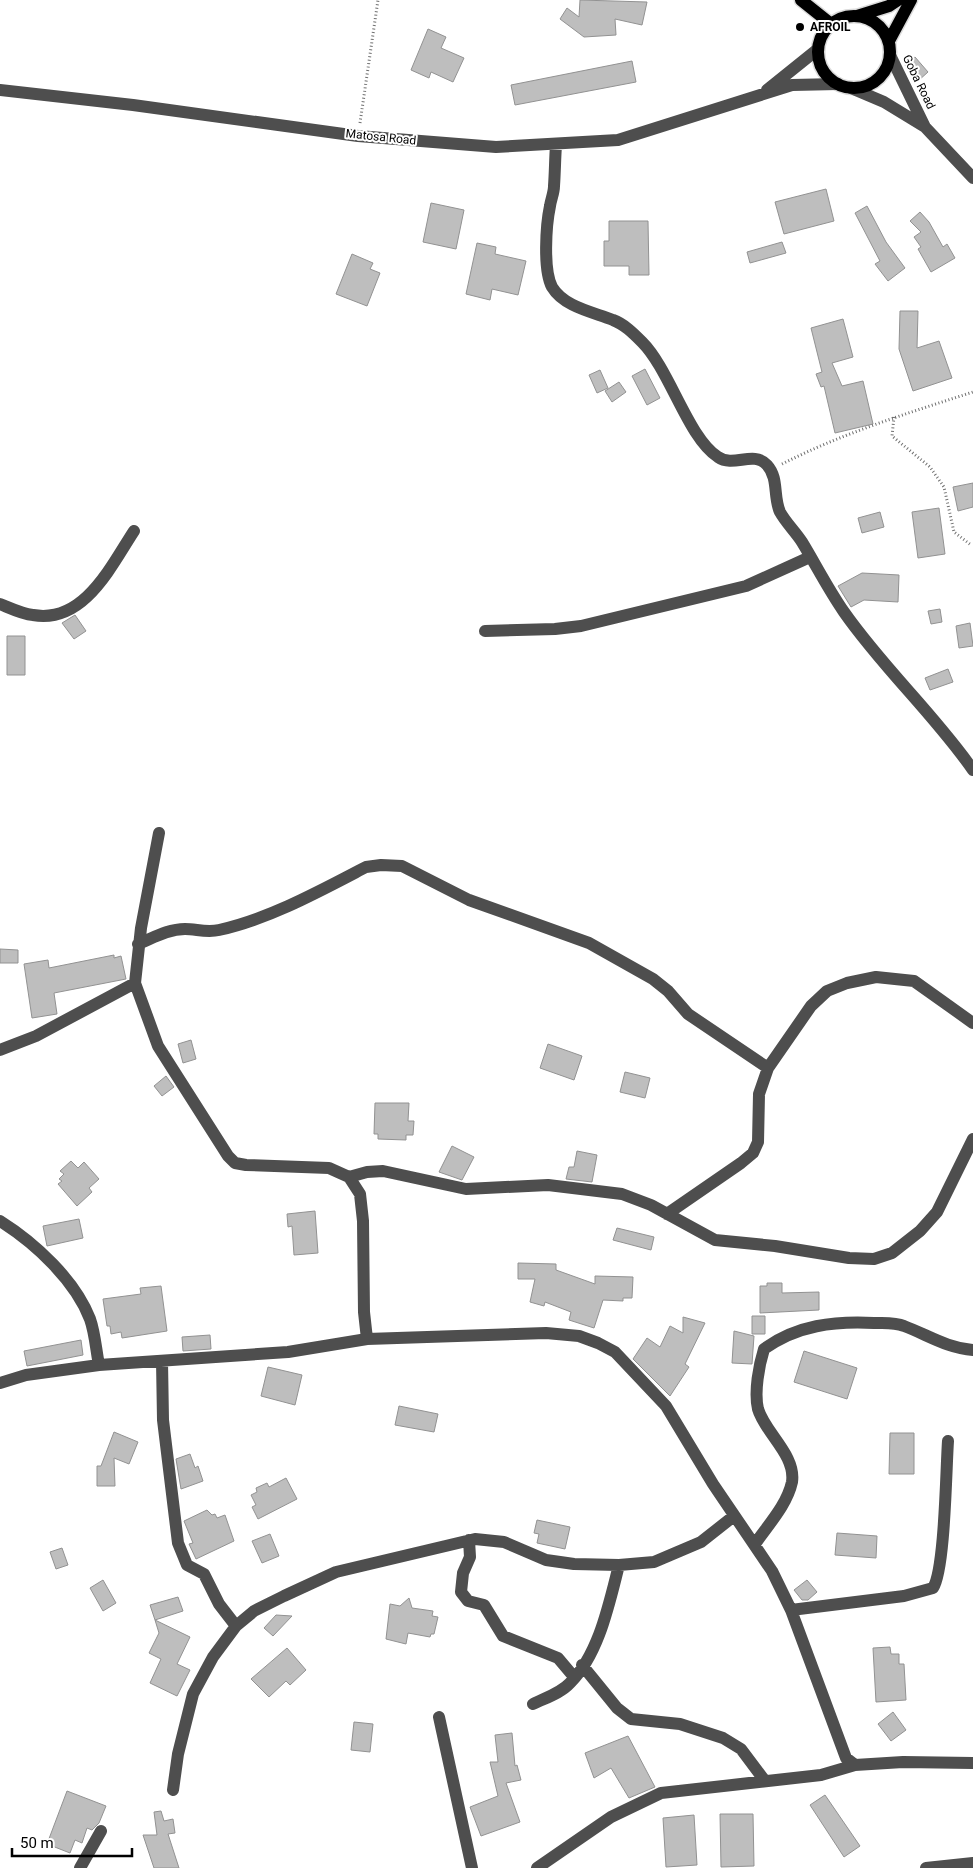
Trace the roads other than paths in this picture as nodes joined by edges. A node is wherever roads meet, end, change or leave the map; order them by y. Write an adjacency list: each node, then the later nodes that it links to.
1 (801, 0): 5 (main road)
2 (898, 0): 4 (main road)
3 (911, 0): 6 (main road)
4 (857, 16): 5 (main road); 6 (main road)
5 (831, 24): 7 (main road)
6 (889, 41): 8 (main road)
7 (818, 49): 9 (main road); 12 (street, Matosa Road)
8 (890, 55): 10 (main road); 13 (street, Goba Road)
9 (838, 84): 10 (main road); 12 (street, Matosa Road)
10 (851, 88): 13 (street, Goba Road)
11 (0, 90): 14 (street, Matosa Road)
12 (757, 97): 14 (street, Matosa Road)
13 (926, 126): 15 (street, Goba Road)
14 (556, 145): 17 (street)
15 (973, 178)
16 (134, 531): 18 (street)
17 (810, 557): 19 (street); 20 (street)
18 (0, 604)
19 (485, 631)
20 (973, 770)
21 (159, 833): 22 (street)
22 (138, 944): 23 (street); 26 (street)
23 (135, 983): 25 (street); 28 (street)
24 (973, 1024): 26 (street)
25 (0, 1050)
26 (768, 1068): 29 (street)
27 (973, 1139): 29 (street)
28 (349, 1178): 29 (street); 31 (street)
29 (667, 1214)
30 (0, 1221): 34 (street)
31 (367, 1340): 33 (street); 37 (street)
32 (973, 1350): 39 (street)
33 (162, 1361): 34 (street); 42 (street)
34 (99, 1365): 35 (street)
35 (0, 1383)
36 (948, 1441): 41 (street)
37 (734, 1516): 39 (street); 40 (street)
38 (469, 1540): 40 (street); 42 (street); 44 (street)
39 (755, 1544): 41 (street)
40 (619, 1566): 43 (street)
41 (791, 1610): 48 (street)
42 (236, 1626): 50 (street)
43 (582, 1665): 44 (street); 49 (street)
44 (574, 1677): 45 (street)
45 (533, 1704)
46 (439, 1718): 54 (street)
47 (973, 1763): 48 (street)
48 (855, 1765): 49 (street)
49 (765, 1781): 55 (street)
50 (173, 1790)
51 (101, 1831): 53 (street)
52 (973, 1863): 56 (street)
53 (80, 1868)
54 (472, 1868)
55 (537, 1868)
56 (926, 1868)

